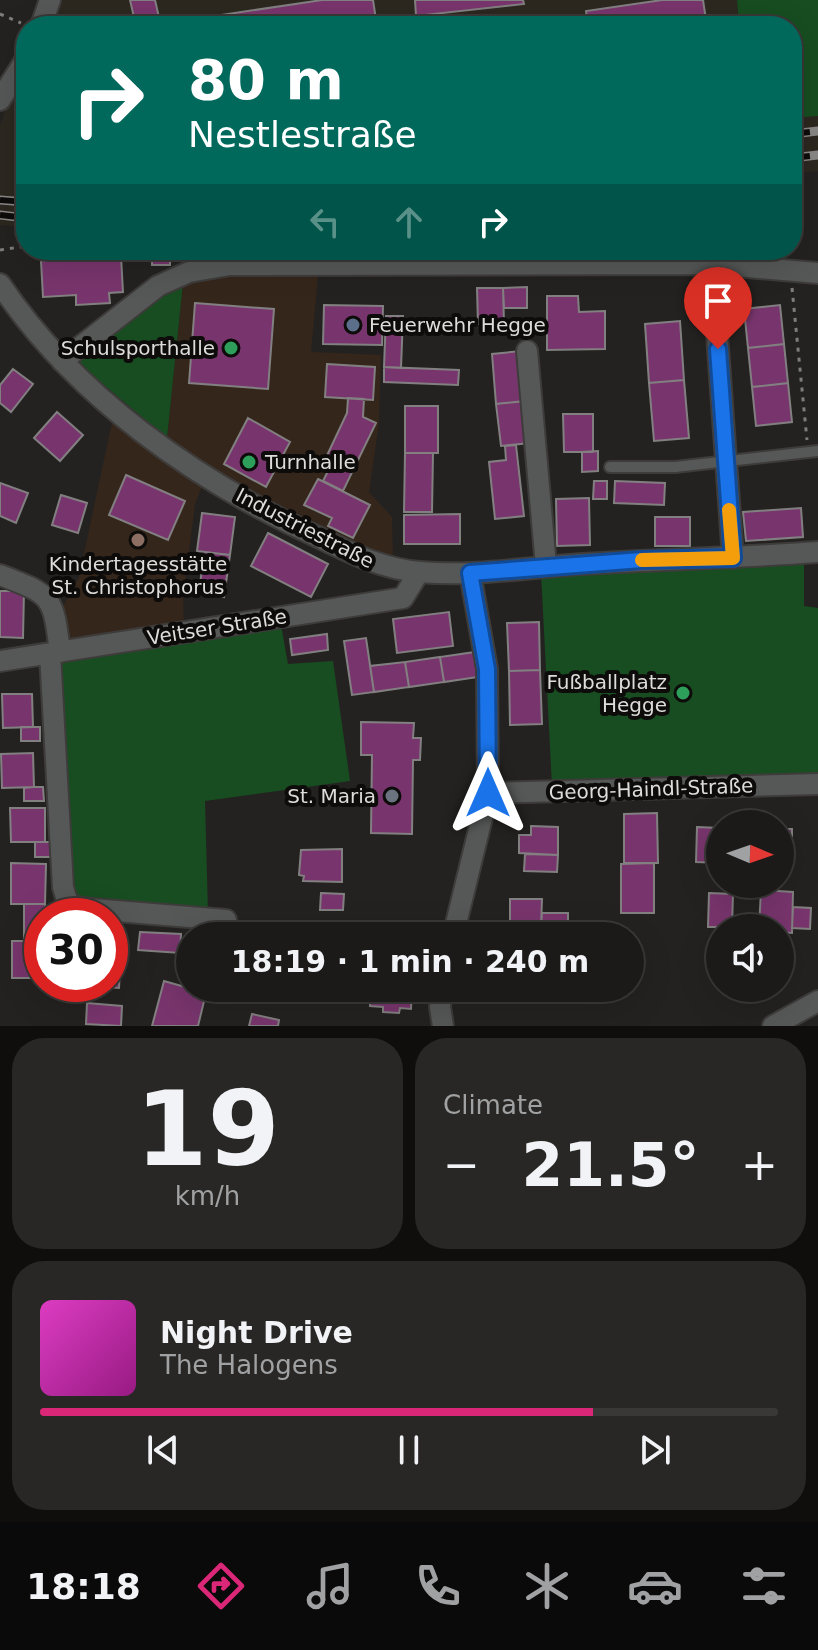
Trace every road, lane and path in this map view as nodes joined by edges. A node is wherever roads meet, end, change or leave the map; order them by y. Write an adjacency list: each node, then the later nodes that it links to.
1 (16, 75): 2 (street)
2 (0, 100)
3 (712, 264): 4 (street); 8 (street); 10 (street)
4 (790, 269): 5 (street); 9 (path)
5 (818, 273)
6 (0, 284): 8 (street, Industriestraße)
7 (527, 351): 14 (street)
8 (62, 361): 15 (street, Industriestraße)
9 (813, 452): 10 (lane)
10 (725, 461): 11 (lane); 13 (street)
11 (610, 467)
12 (818, 552): 13 (street, Industriestraße)
13 (733, 558): 14 (street, Industriestraße)
14 (546, 566): 16 (street, Industriestraße)
15 (419, 572): 16 (street, Industriestraße); 18 (street, Veitser Straße)
16 (470, 573): 21 (street)
17 (0, 575): 18 (street)
18 (55, 652): 19 (street, Veitser Straße); 22 (street)
19 (0, 661)
20 (818, 784): 21 (street, Georg-Haindl-Straße)
21 (488, 793): 23 (street)
22 (226, 920)
23 (456, 922)
24 (818, 1001): 27 (street)
25 (441, 1002): 26 (street)
26 (443, 1026)
27 (773, 1026)

